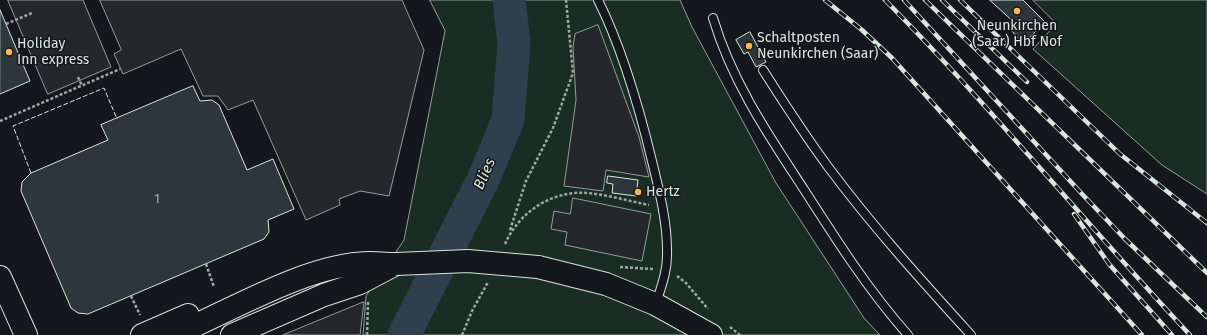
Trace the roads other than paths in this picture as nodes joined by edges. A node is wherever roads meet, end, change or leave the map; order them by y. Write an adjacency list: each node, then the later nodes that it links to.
1 (598, 0): 7 (lane)
2 (712, 18): 14 (lane)
3 (763, 70): 15 (lane)
4 (396, 264): 5 (main road); 7 (main road, bridge); 12 (main road)
5 (314, 273): 8 (main road); 11 (main road)
6 (0, 277): 9 (main road)
7 (655, 304): 13 (main road)
8 (142, 327)
9 (23, 328): 10 (main road)
10 (37, 335)
11 (174, 335)
12 (232, 335)
13 (711, 335)
14 (908, 335)
15 (971, 335)

